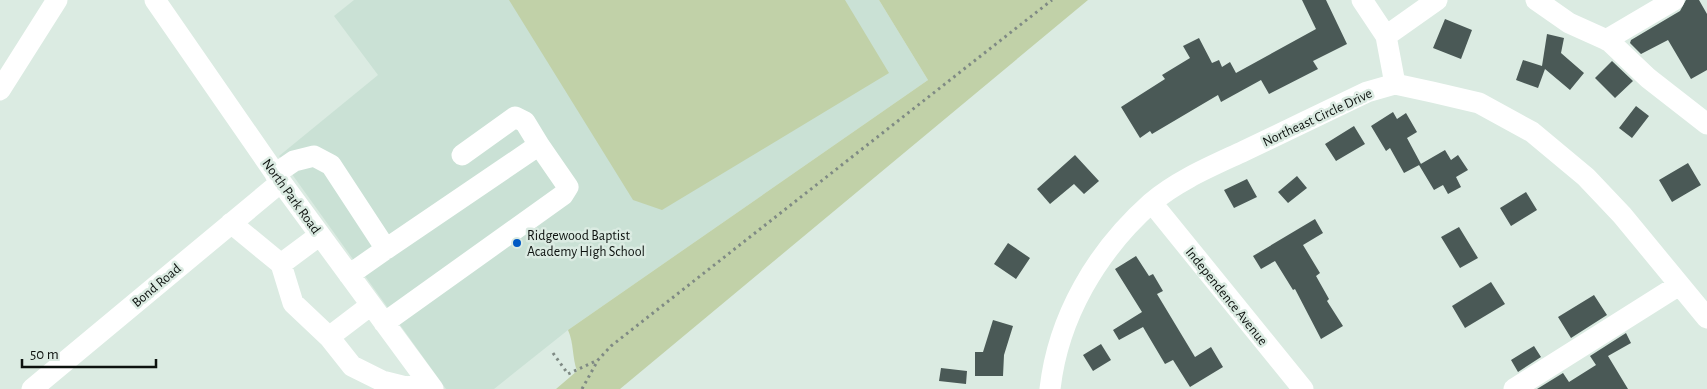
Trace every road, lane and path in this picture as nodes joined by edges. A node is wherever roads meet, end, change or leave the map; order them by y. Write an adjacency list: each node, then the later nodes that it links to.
1 (57, 0): 11 (street)
2 (155, 0): 15 (street, North Park Road)
3 (1052, 0): 28 (path)
4 (1362, 0): 8 (street)
5 (1437, 0): 8 (street)
6 (1536, 0): 9 (street)
7 (1674, 0): 9 (street)
8 (1386, 36): 10 (street)
9 (1606, 40): 12 (street)
10 (1396, 84): 16 (street, Northeast Circle Drive); 22 (street, Northeast Circle Drive)
11 (0, 90)
12 (1706, 124)
13 (539, 145): 14 (street); 19 (street); 25 (street)
14 (462, 155)
15 (278, 178): 17 (street, Bond Road); 18 (street, North Park Road); 19 (street, Bond Road)
16 (1152, 203): 32 (street, Northeast Circle Drive); 33 (street, Independence Avenue)
17 (231, 223): 20 (street); 30 (street, Bond Road)
18 (320, 235): 20 (street); 21 (street, North Park Road)
19 (386, 249): 21 (street)
20 (281, 264): 26 (street)
21 (349, 275): 23 (street, North Park Road)
22 (1680, 285): 24 (street, Northeast Circle Drive); 34 (street)
23 (371, 305): 25 (street, North Park Road); 26 (street)
24 (1707, 318)
25 (384, 323): 29 (street, North Park Road)
26 (329, 337): 29 (street)
27 (553, 353): 28 (path)
28 (598, 360): 31 (path)
29 (431, 387)
30 (32, 389)
31 (582, 389)
32 (1050, 389)
33 (1303, 389)
34 (1514, 389)

